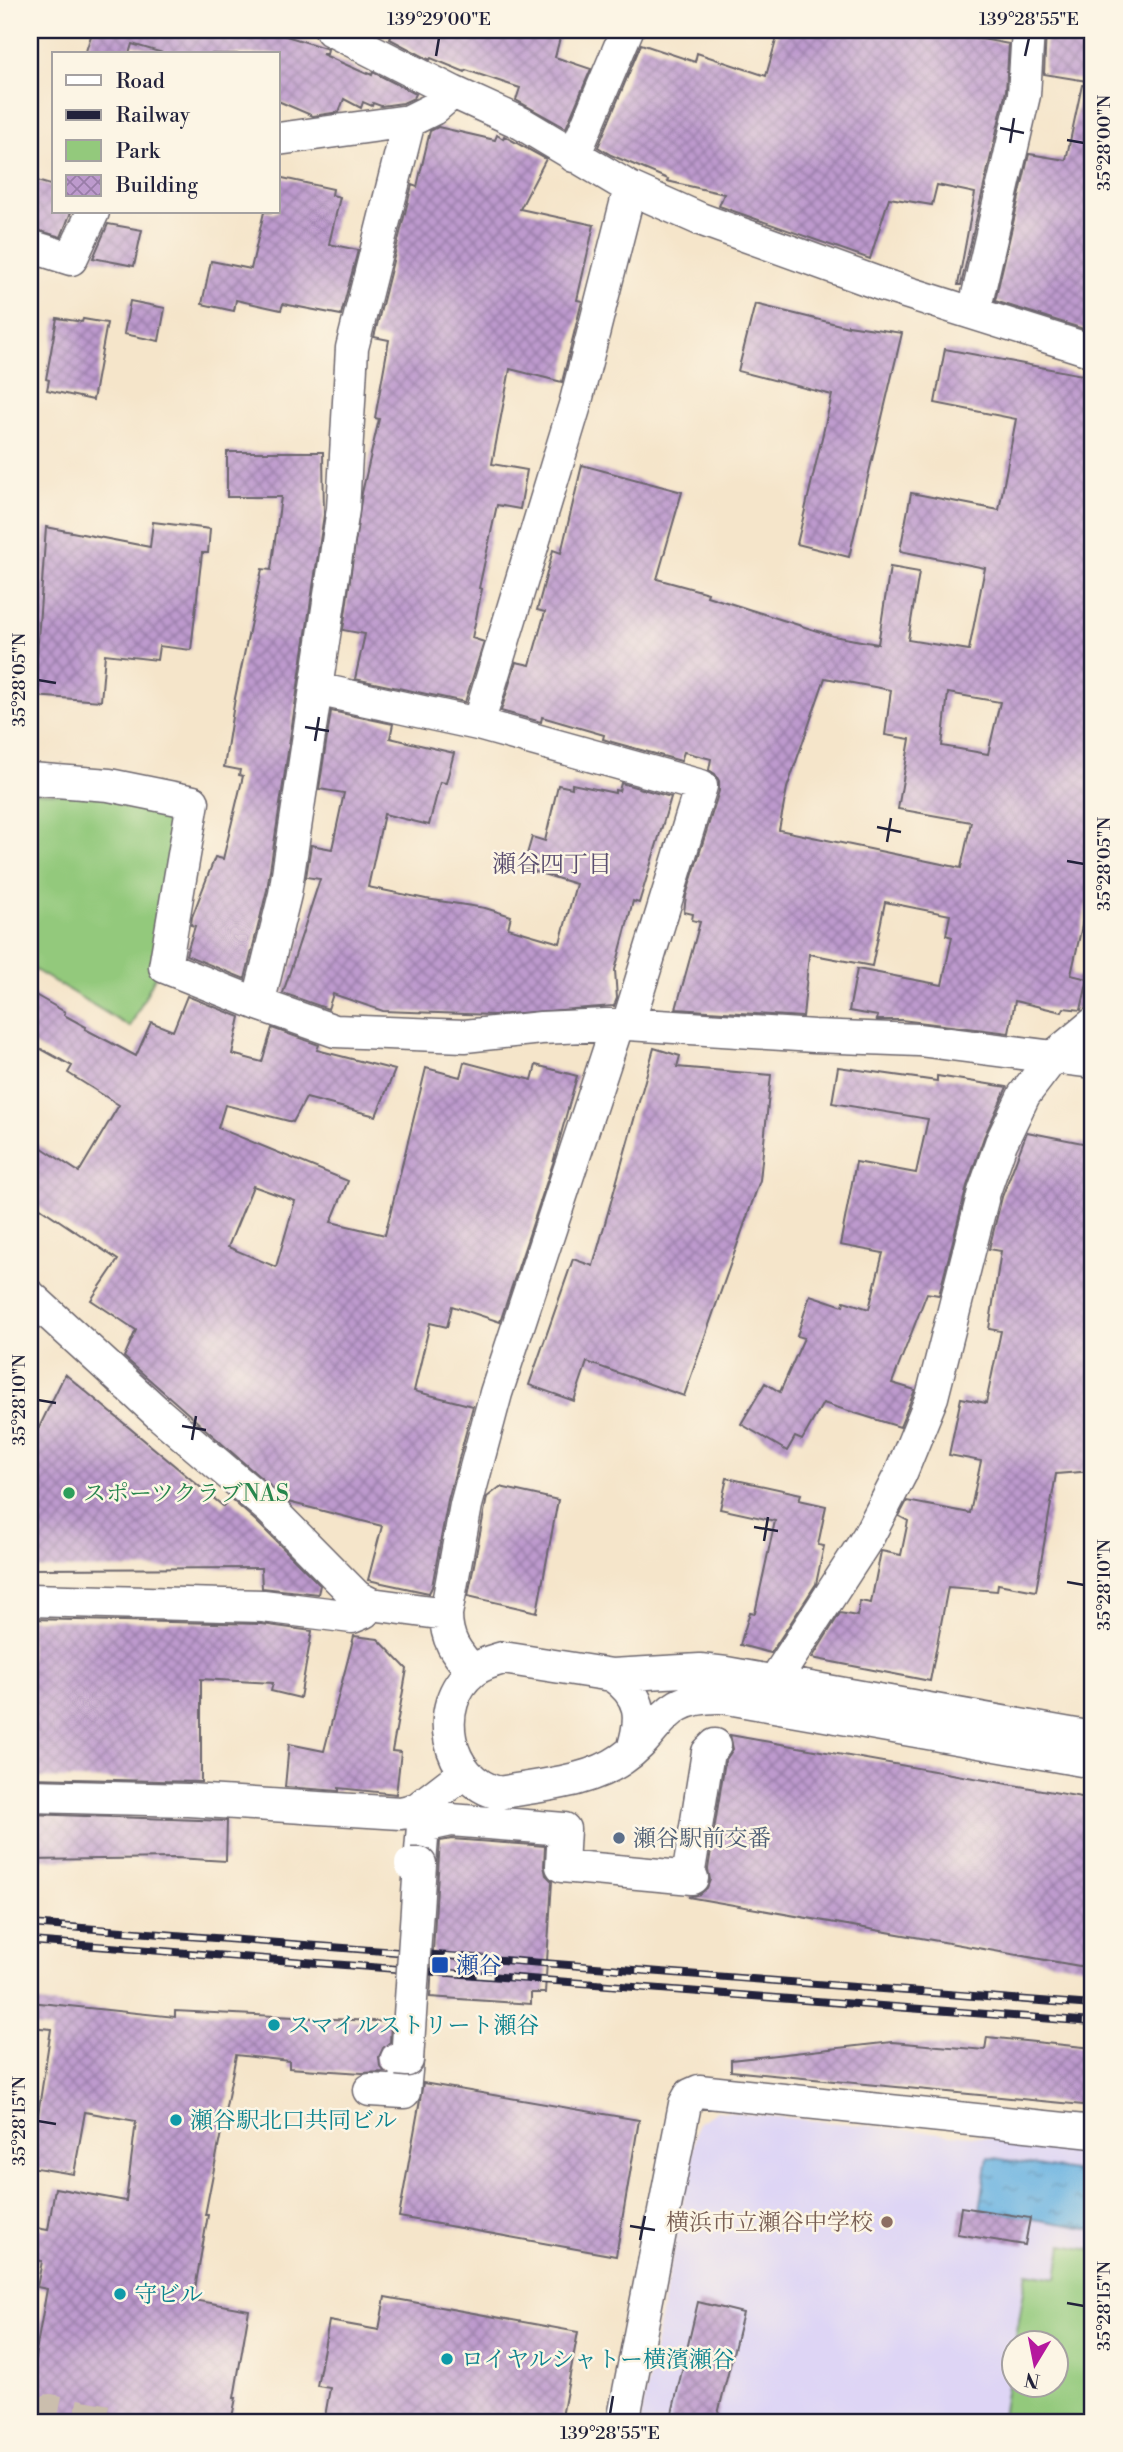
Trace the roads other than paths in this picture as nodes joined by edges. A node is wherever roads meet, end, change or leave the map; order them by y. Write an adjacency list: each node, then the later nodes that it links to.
1 (331, 30): 4 (street)
2 (627, 30): 7 (street)
3 (1028, 30): 11 (street)
4 (453, 92): 5 (street); 7 (street)
5 (409, 121): 6 (street); 13 (street)
6 (280, 139)
7 (574, 156): 8 (street)
8 (629, 188): 11 (street); 14 (street)
9 (92, 214): 10 (street)
10 (30, 246)
11 (974, 312): 12 (street)
12 (1093, 351)
13 (316, 689): 14 (street); 16 (street)
14 (478, 724): 18 (street)
15 (30, 779): 16 (street)
16 (258, 1004): 18 (street)
17 (1093, 1024): 19 (street)
18 (623, 1025): 19 (street); 24 (street)
19 (1054, 1056): 20 (street); 27 (street)
20 (1093, 1062)
21 (30, 1296): 23 (street)
22 (30, 1600): 23 (street)
23 (371, 1604): 24 (street)
24 (446, 1614): 25 (street)
25 (472, 1671): 26 (street); 32 (street)
26 (612, 1675): 27 (street); 30 (street)
27 (774, 1682): 28 (street)
28 (1093, 1738)
29 (715, 1745): 34 (street, bridge)
30 (633, 1750): 31 (street); 32 (street)
31 (1093, 1762)
32 (465, 1772): 33 (street)
33 (30, 1796)
34 (370, 2090)
35 (1093, 2132): 36 (street)
36 (623, 2422)

